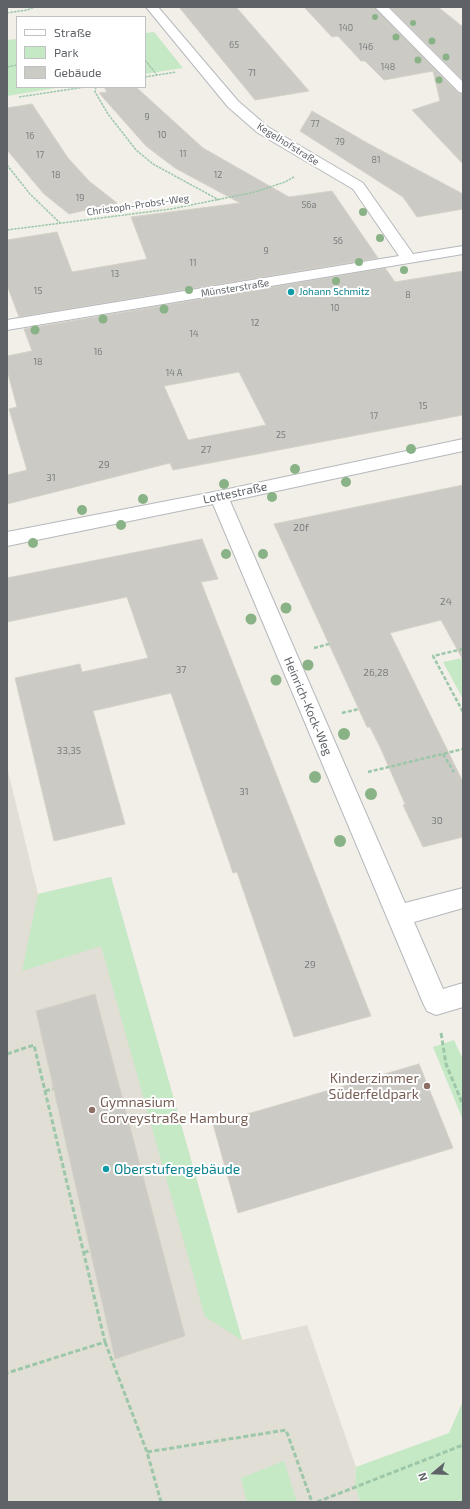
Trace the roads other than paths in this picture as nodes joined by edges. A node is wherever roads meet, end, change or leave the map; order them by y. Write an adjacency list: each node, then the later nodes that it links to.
1 (152, 7): 5 (street, Kegelhofstraße)
2 (381, 7): 3 (street)
3 (463, 89)
4 (463, 250): 5 (street, Münsterstraße)
5 (410, 258): 6 (street, Münsterstraße)
6 (7, 325)
7 (463, 445): 8 (street, Lottestraße)
8 (219, 497): 9 (street, Lottestraße); 11 (street, Heinrich-Kock-Weg)
9 (7, 539)
10 (463, 898): 11 (street)
11 (398, 916): 12 (street, Heinrich-Kock-Weg)
12 (463, 995)

